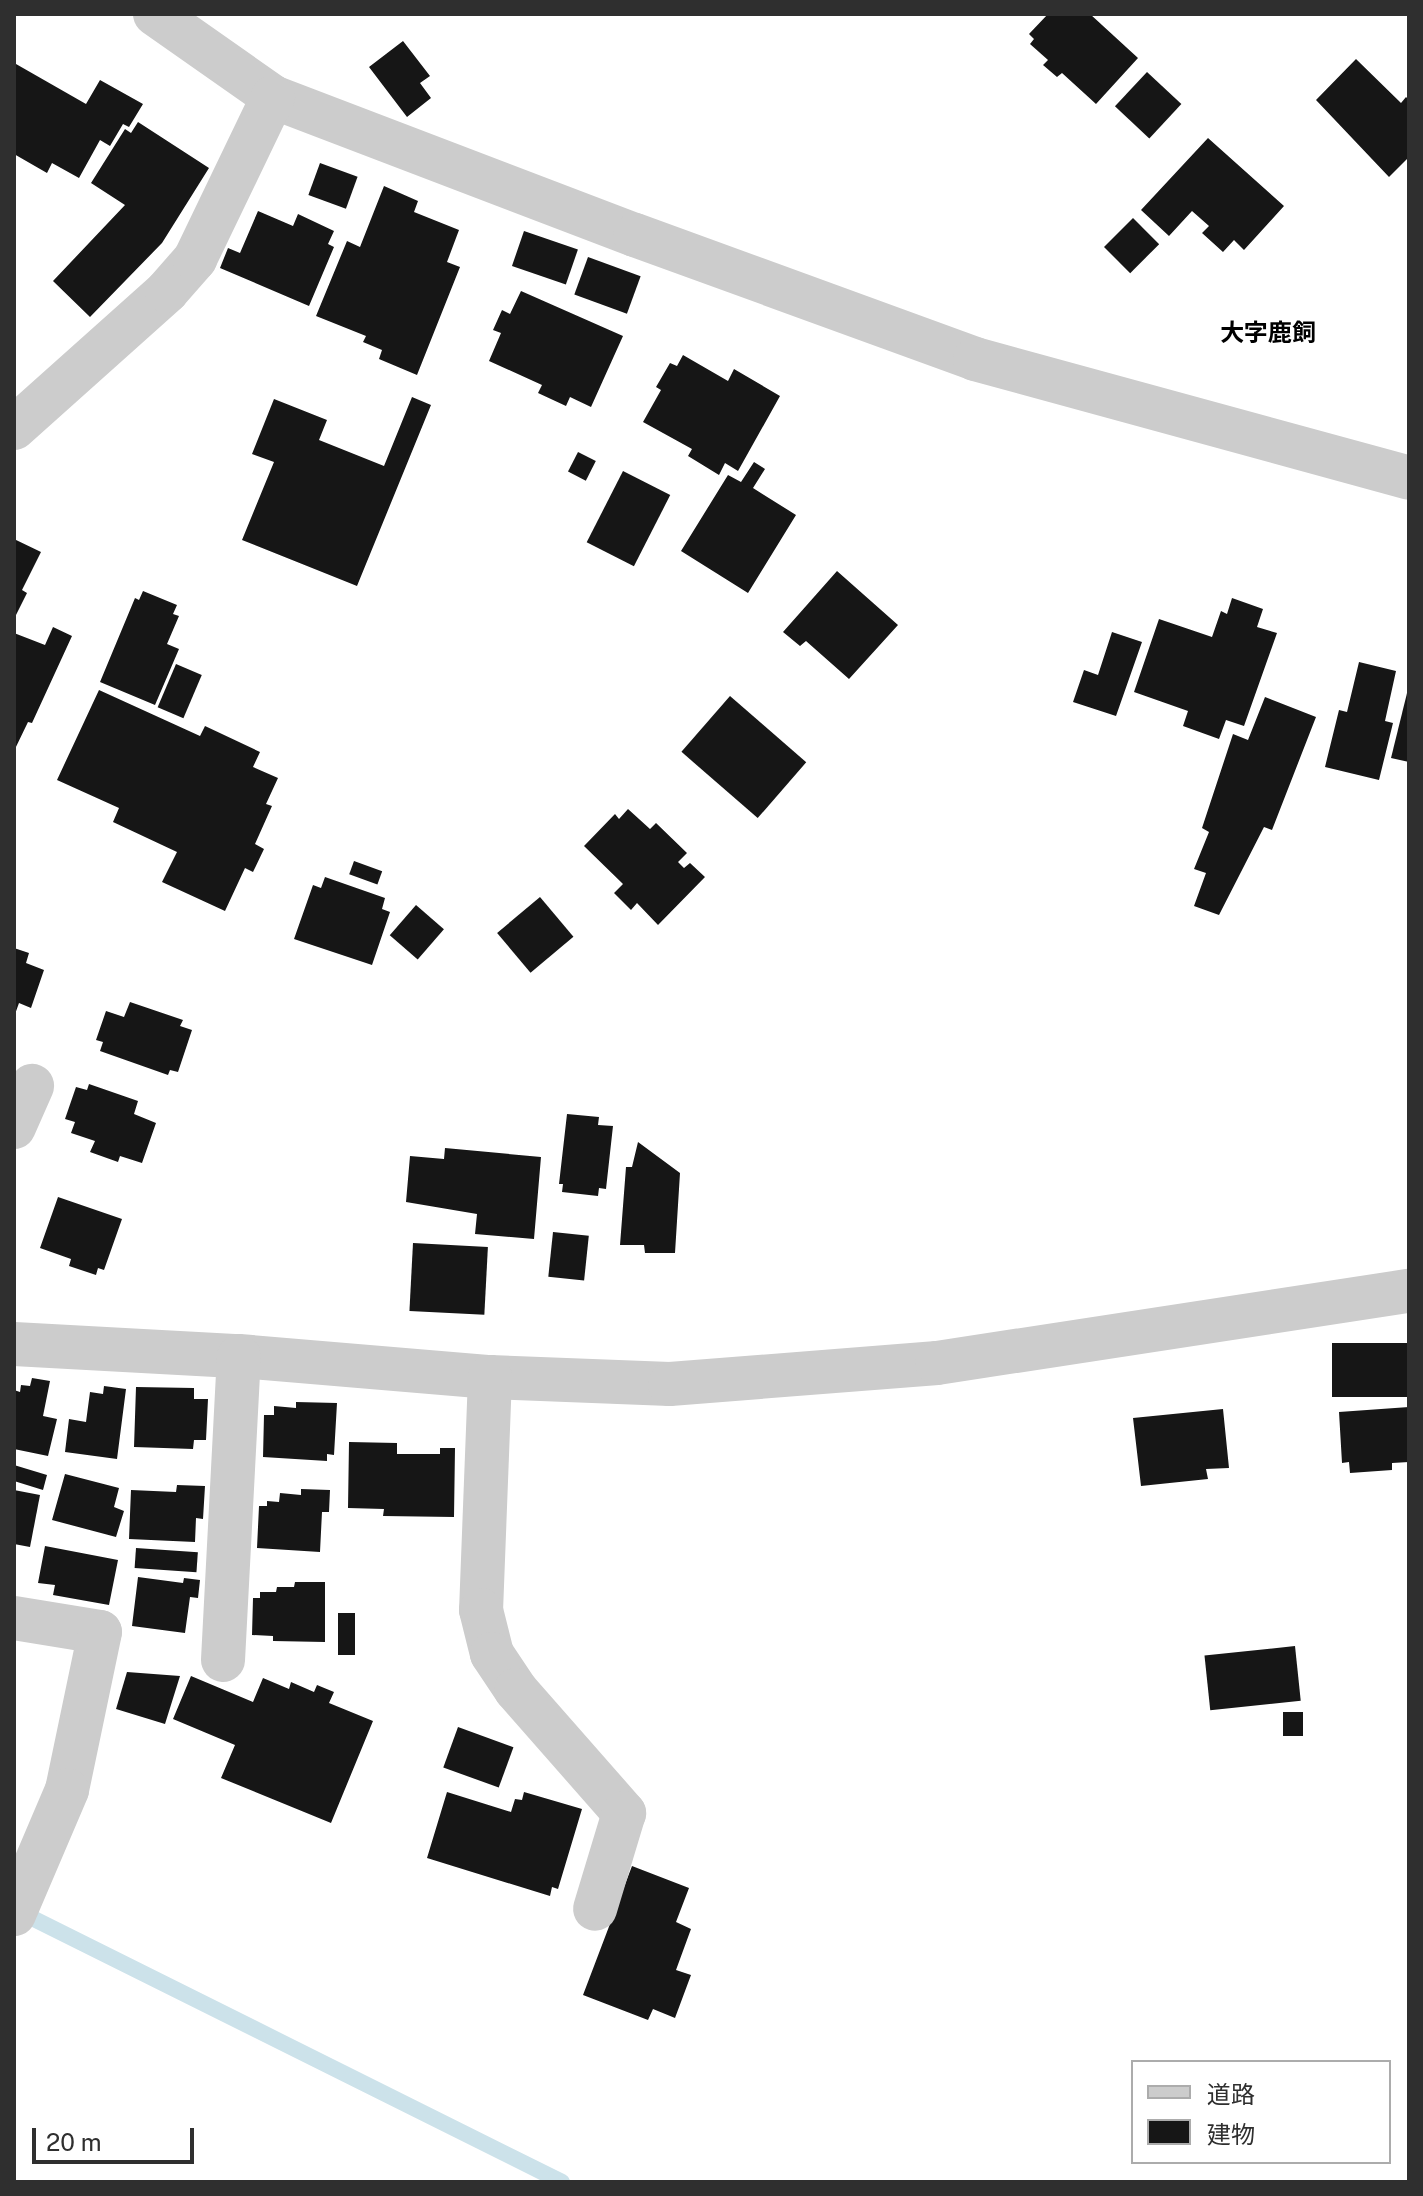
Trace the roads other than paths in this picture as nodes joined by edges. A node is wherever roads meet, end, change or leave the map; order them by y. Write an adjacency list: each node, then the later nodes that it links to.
1 (155, 14): 2 (street)
2 (273, 97): 3 (street); 4 (street)
3 (14, 428)
4 (1409, 478)
5 (32, 1086): 6 (street)
6 (14, 1127)
7 (1409, 1291): 10 (street)
8 (14, 1344): 9 (street)
9 (239, 1356): 10 (street); 12 (street)
10 (490, 1377): 13 (street)
11 (14, 1618): 14 (street)
12 (223, 1660)
13 (595, 1909)
14 (14, 1914)

